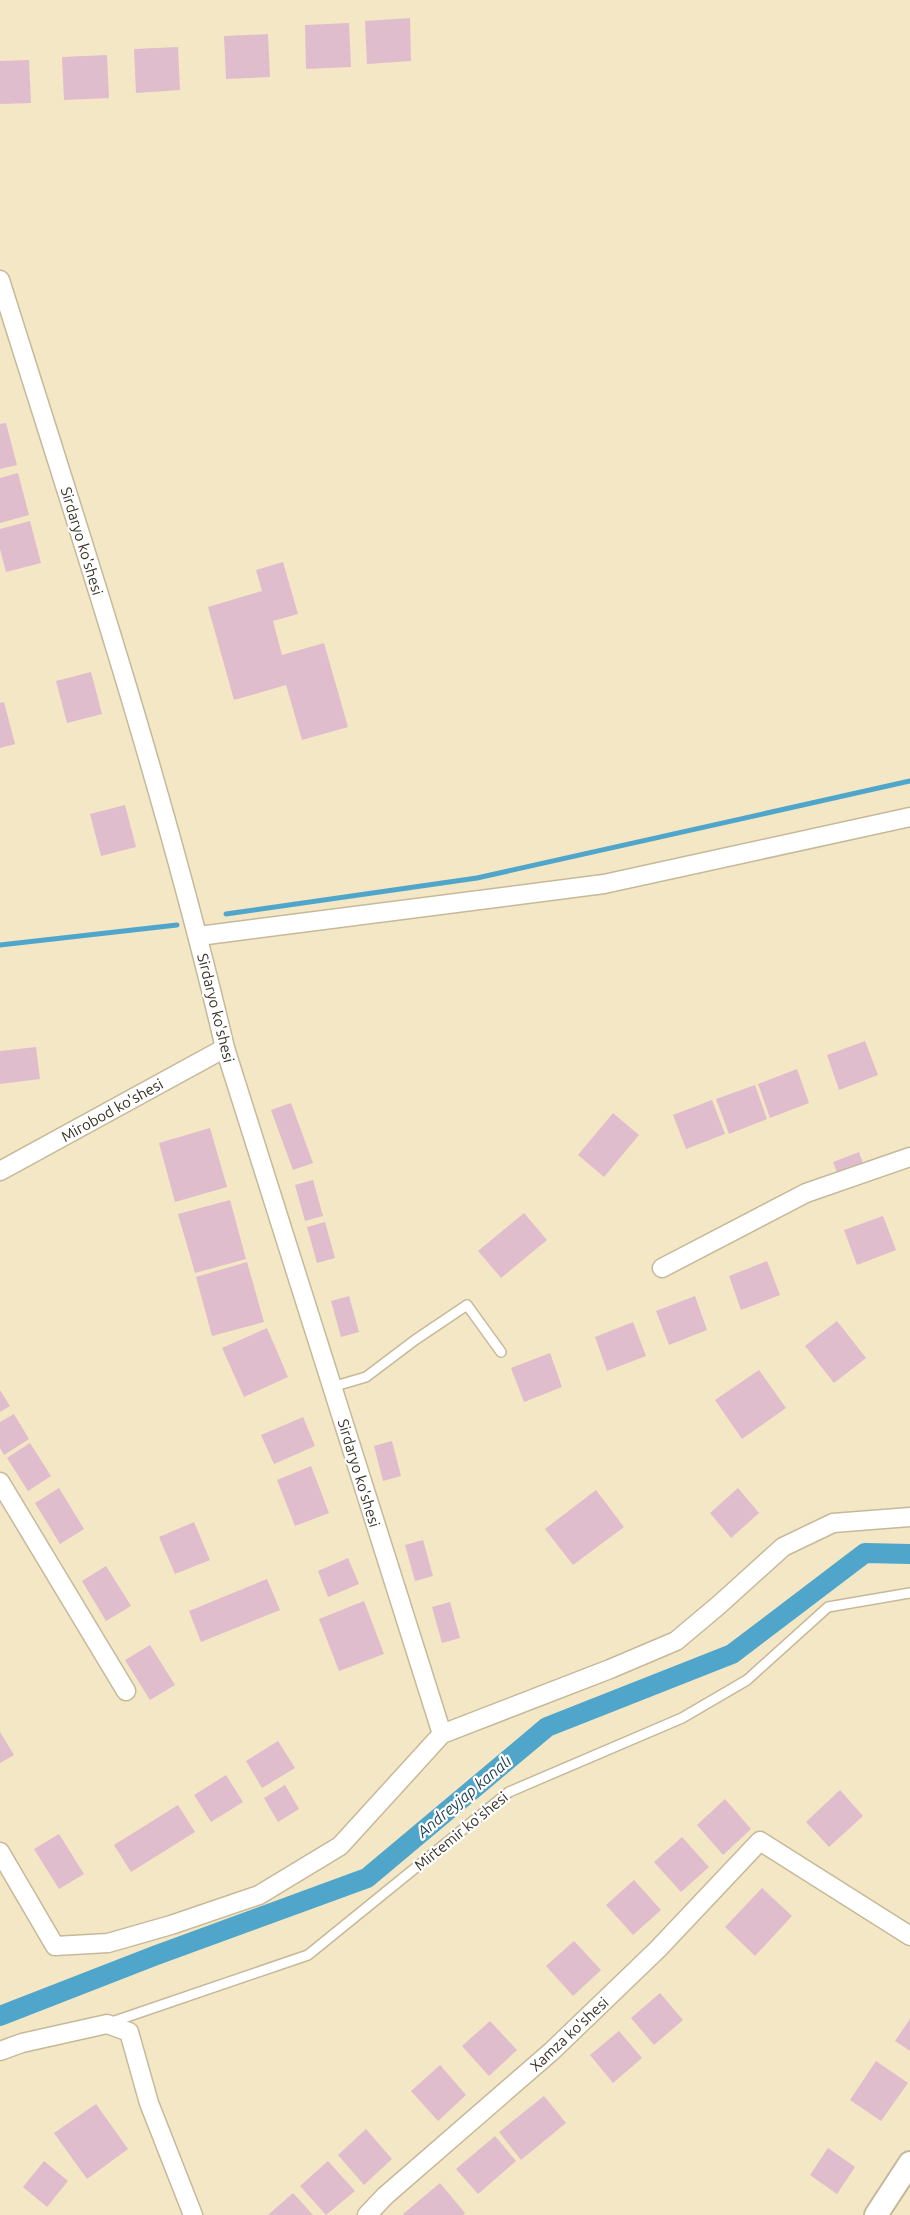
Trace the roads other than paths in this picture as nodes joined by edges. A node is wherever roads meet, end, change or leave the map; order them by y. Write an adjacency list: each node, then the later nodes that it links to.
1 (0, 280): 3 (street, Sirdaryo ko'shesi)
2 (910, 818): 3 (street)
3 (199, 936): 4 (street, Sirdaryo ko'shesi)
4 (225, 1048): 6 (street, Mirobod ko'shesi); 9 (street, Sirdaryo ko'shesi)
5 (910, 1157): 7 (street)
6 (0, 1171)
7 (662, 1268)
8 (501, 1352): 9 (lane)
9 (332, 1387): 14 (street, Sirdaryo ko'shesi)
10 (0, 1482): 13 (street)
11 (910, 1518): 14 (street)
12 (910, 1593): 17 (lane, Mirtemir ko'shesi)
13 (126, 1691)
14 (442, 1734): 15 (street)
15 (0, 1852)
16 (910, 1936): 21 (street, Xamza ko'shesi)
17 (107, 2024): 18 (street, Mirtemir ko'shesi); 20 (street)
18 (0, 2051)
19 (910, 2163): 22 (street)
20 (193, 2215)
21 (367, 2215)
22 (876, 2215)

